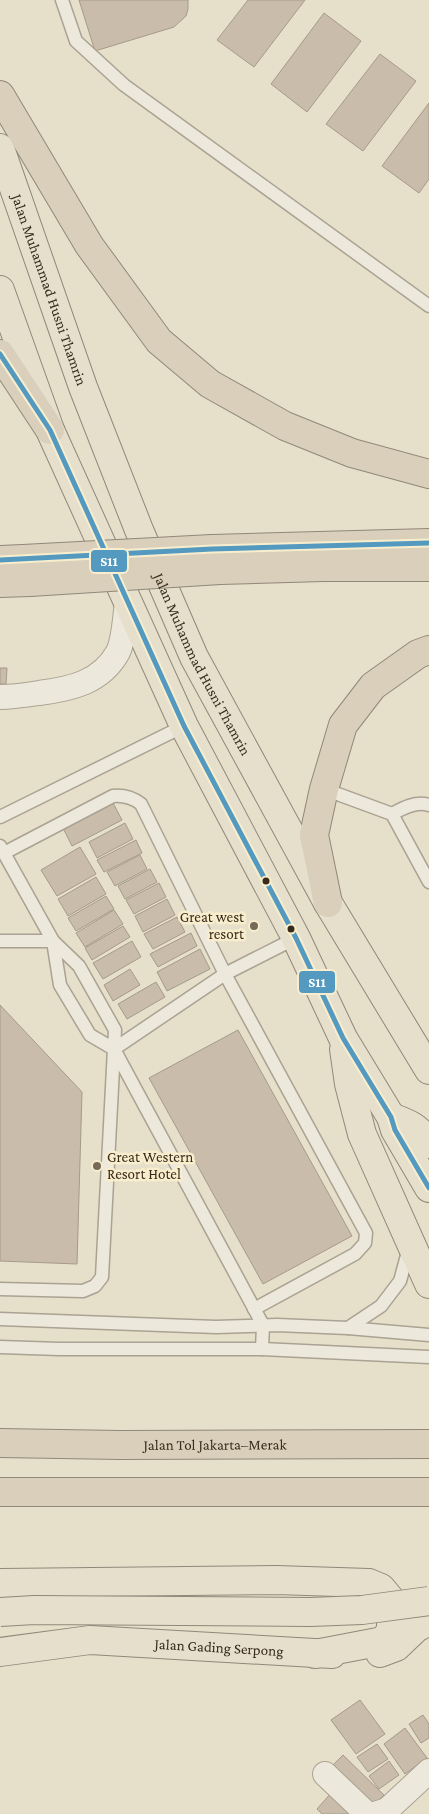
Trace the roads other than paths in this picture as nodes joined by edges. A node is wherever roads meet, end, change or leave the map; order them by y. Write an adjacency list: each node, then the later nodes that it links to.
1 (62, 0): 5 (lane)
2 (0, 95): 8 (highway)
3 (0, 148): 24 (main road, Jalan Muhammad Husni Thamrin)
4 (0, 290): 7 (main road)
5 (429, 306)
6 (0, 354): 7 (highway)
7 (50, 430): 14 (main road)
8 (429, 474)
9 (429, 543): 10 (highway)
10 (216, 560): 11 (highway, bridge); 12 (highway)
11 (18, 567): 13 (highway)
12 (429, 567)
13 (0, 583)
14 (128, 602): 16 (street); 17 (main road)
15 (429, 650): 18 (highway)
16 (0, 697)
17 (184, 726): 21 (lane); 25 (main road)
18 (324, 789): 20 (lane); 24 (highway)
19 (429, 805): 20 (lane)
20 (392, 814): 23 (lane)
21 (0, 817)
22 (2, 850): 27 (lane); 28 (lane)
23 (429, 882)
24 (328, 903): 31 (main road, Jalan Muhammad Husni Thamrin)
25 (296, 938): 28 (lane); 29 (main road)
26 (0, 941): 27 (lane)
27 (53, 941): 30 (lane); 30 (lane)
28 (225, 974): 30 (lane); 38 (lane)
29 (342, 1038): 32 (main road); 35 (main road)
30 (114, 1049): 37 (lane); 38 (lane)
31 (429, 1070)
32 (392, 1117): 33 (main road); 34 (main road)
33 (429, 1144)
34 (429, 1188)
35 (411, 1243): 36 (main road); 41 (lane)
36 (429, 1284)
37 (0, 1288)
38 (254, 1309): 40 (lane)
39 (0, 1319): 40 (lane)
40 (263, 1325): 41 (lane); 44 (lane)
41 (348, 1328): 42 (lane)
42 (429, 1335)
43 (0, 1347): 44 (lane)
44 (262, 1349): 45 (lane)
45 (429, 1357)
46 (0, 1443): 47 (highway, Jalan Tol Jakarta–Merak)
47 (429, 1444)
48 (0, 1492): 49 (highway)
49 (429, 1492)
50 (0, 1583): 55 (main road)
51 (429, 1601): 52 (main road, bridge)
52 (0, 1612)
53 (429, 1621): 55 (main road, Jalan Gading Serpong)
54 (0, 1652): 55 (main road, Jalan Gading Serpong)
55 (315, 1654)
56 (429, 1771): 59 (street)
57 (325, 1774): 58 (street)
58 (367, 1814)
59 (375, 1814)

